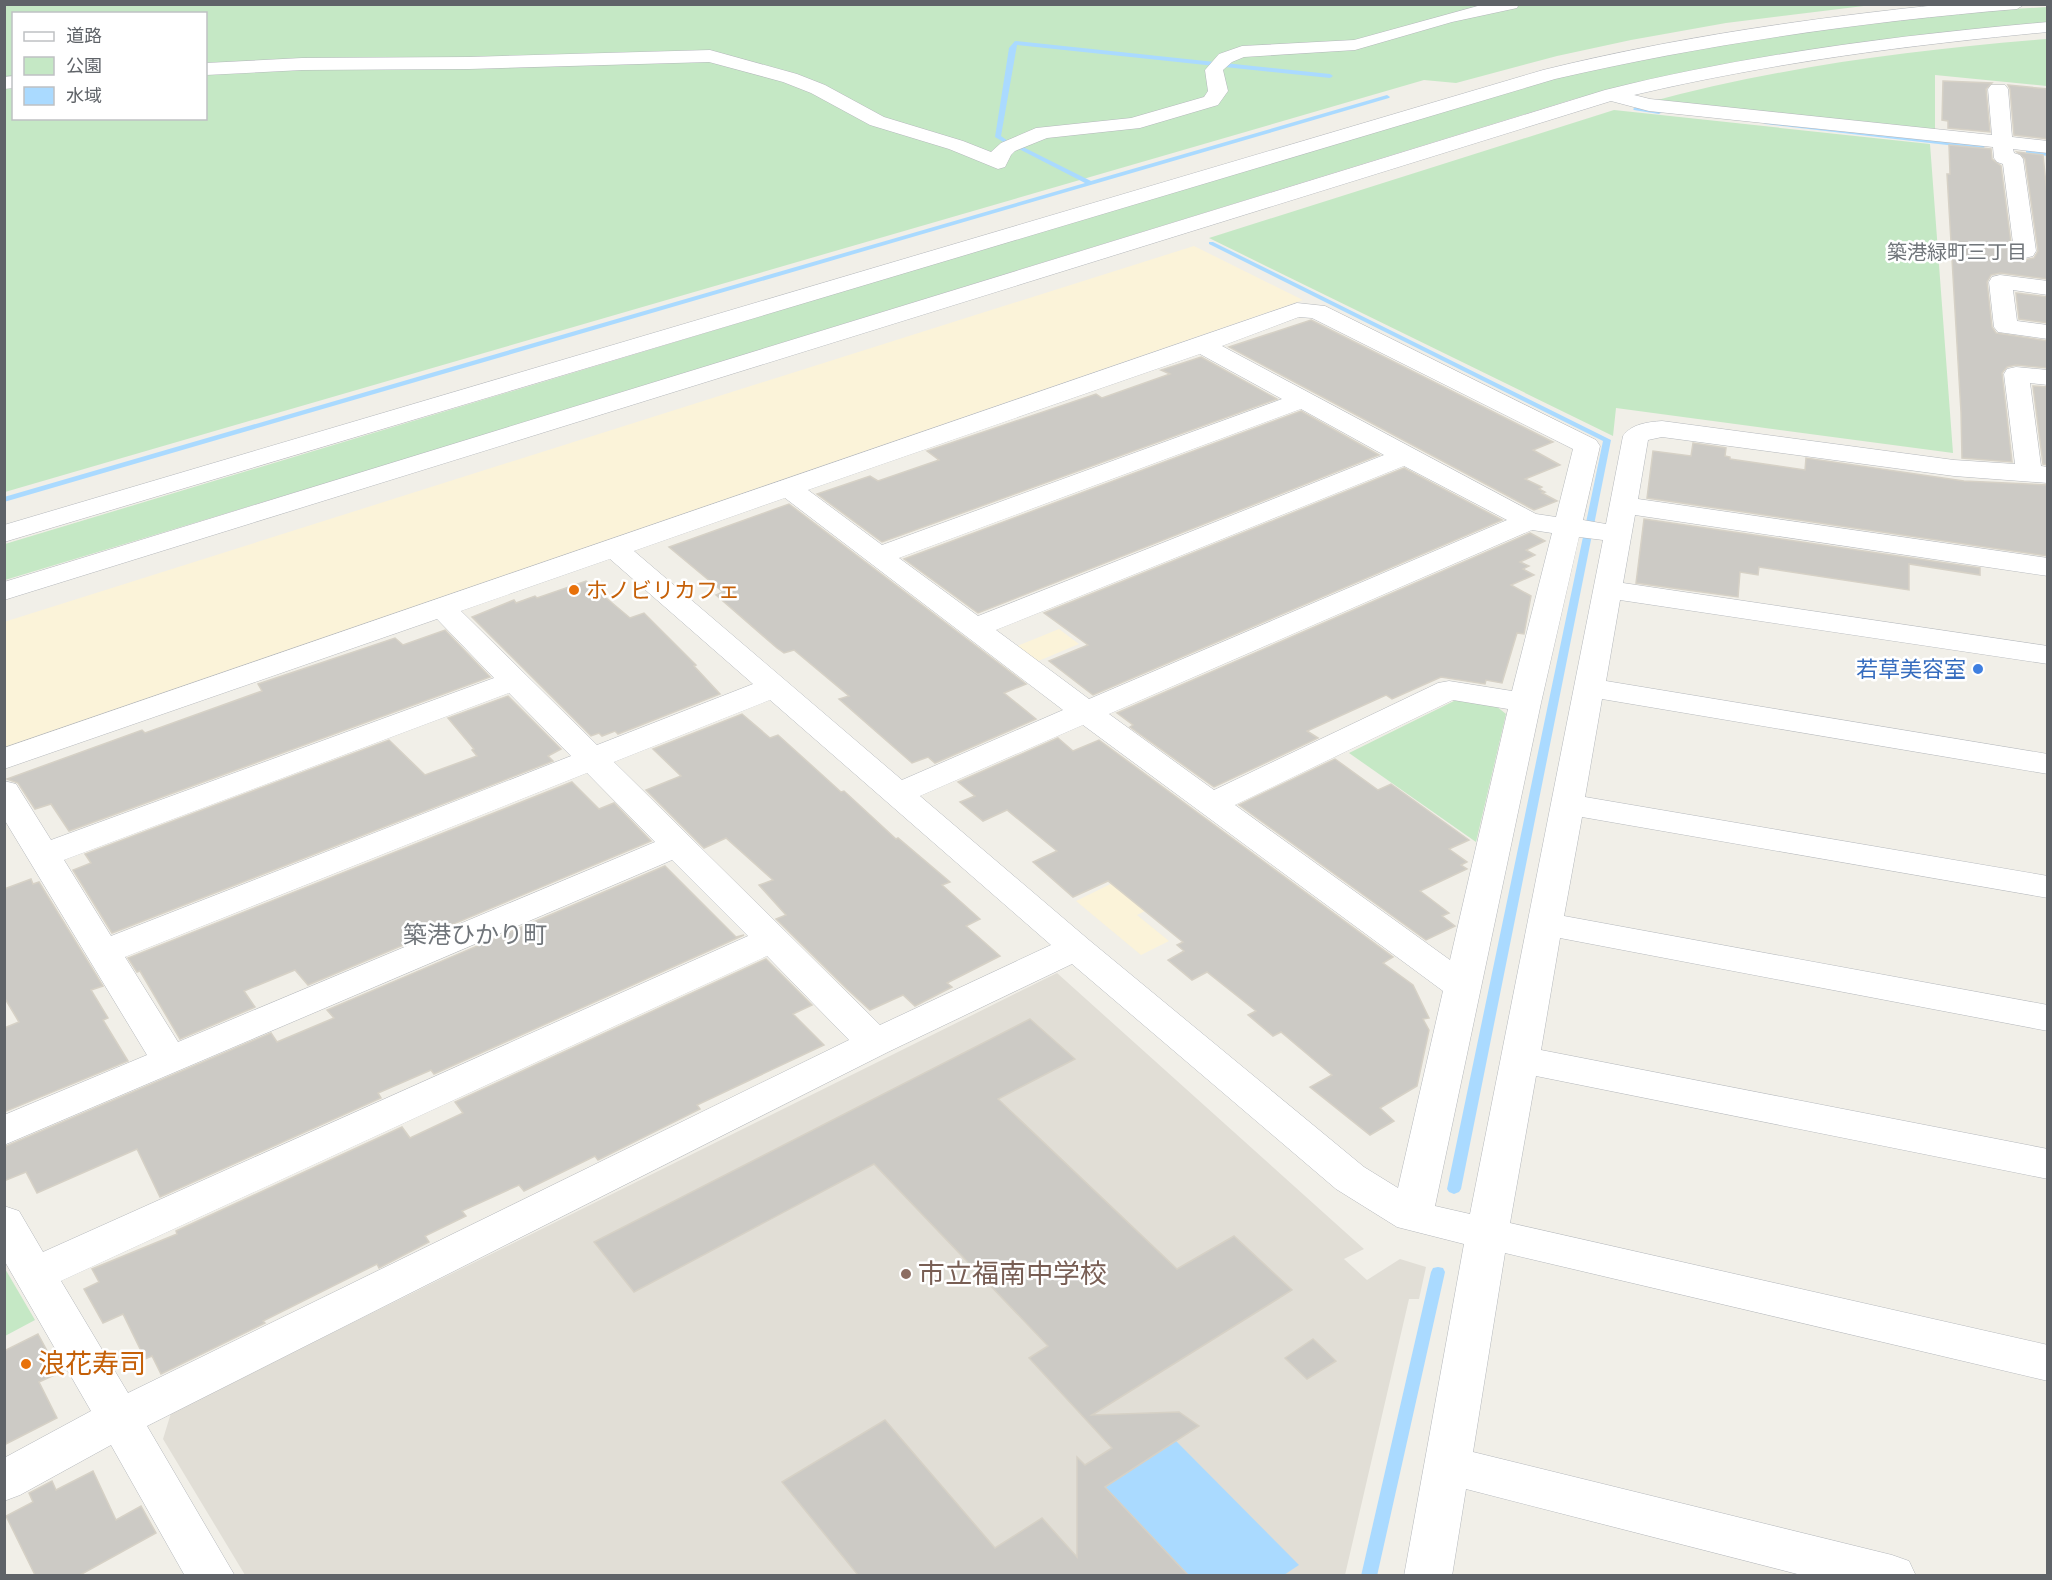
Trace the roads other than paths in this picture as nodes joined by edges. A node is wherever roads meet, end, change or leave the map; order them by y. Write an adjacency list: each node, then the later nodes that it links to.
1 (1511, 4): 4 (street)
2 (2017, 4): 23 (street)
3 (2048, 27): 6 (street)
4 (207, 69)
5 (1998, 89): 9 (street)
6 (1612, 94): 9 (street); 28 (street)
7 (2048, 147): 9 (street)
8 (1949, 152): 9 (street)
9 (2007, 153): 10 (street); 11 (street)
10 (2048, 162)
11 (2025, 251)
12 (2048, 288): 13 (street)
13 (2048, 332)
14 (1202, 345): 16 (street); 19 (street); 22 (street)
15 (2048, 378): 18 (street)
16 (1302, 399): 17 (street); 25 (street)
17 (1405, 456): 21 (street); 30 (street)
18 (2038, 474): 20 (street)
19 (788, 488): 24 (street); 25 (street)
20 (1624, 505): 22 (street); 26 (street)
21 (1529, 521): 22 (street); 36 (street)
22 (1591, 530): 27 (street); 35 (street)
23 (4, 534)
24 (614, 548): 29 (street); 33 (street)
25 (878, 556): 30 (street)
26 (2048, 567)
27 (1608, 589): 31 (street); 34 (street)
28 (4, 591)
29 (442, 608): 32 (street); 37 (street)
30 (975, 628): 36 (street)
31 (2048, 656)
32 (514, 681): 38 (street); 45 (street)
33 (774, 687): 38 (street); 41 (street)
34 (1590, 688): 39 (street); 43 (street)
35 (1525, 703): 42 (street); 51 (street)
36 (1087, 713): 41 (street); 42 (street)
37 (4, 759)
38 (592, 759): 44 (street); 50 (street)
39 (2048, 764)
40 (4, 791): 45 (street)
41 (896, 794): 49 (street)
42 (1214, 803): 51 (street)
43 (1568, 804): 46 (street); 47 (street)
44 (677, 845): 48 (street); 55 (street)
45 (44, 855): 50 (street)
46 (2048, 887)
47 (1546, 924): 52 (street); 54 (street)
48 (771, 940): 53 (street); 61 (street)
49 (1076, 948): 53 (street); 58 (street)
50 (104, 952): 55 (street)
51 (1462, 987): 58 (street)
52 (2048, 1018)
53 (874, 1043): 63 (street)
54 (1520, 1059): 57 (street); 60 (street)
55 (170, 1060): 56 (street)
56 (4, 1131)
57 (2048, 1164)
58 (1412, 1216): 60 (street)
59 (4, 1222): 61 (street)
60 (1487, 1235): 62 (street); 64 (street)
61 (35, 1275): 63 (street)
62 (2048, 1363)
63 (118, 1419): 65 (street); 66 (street)
64 (1447, 1465): 67 (street); 68 (street)
65 (4, 1481)
66 (210, 1575)
67 (1428, 1575)
68 (1892, 1575)

